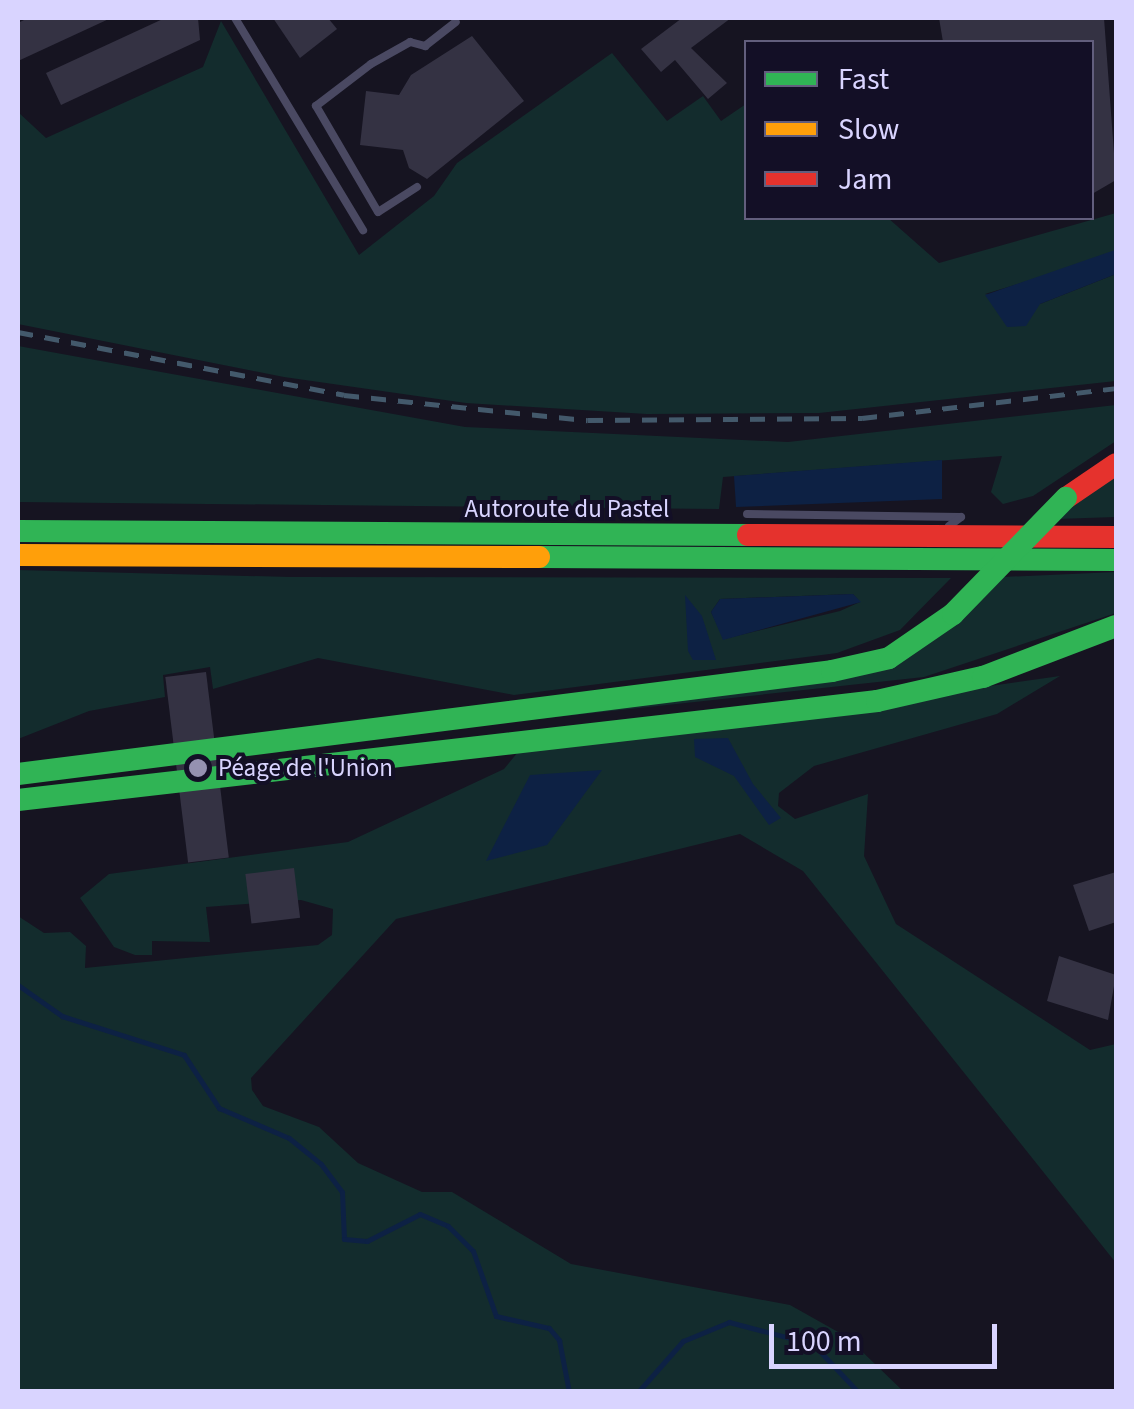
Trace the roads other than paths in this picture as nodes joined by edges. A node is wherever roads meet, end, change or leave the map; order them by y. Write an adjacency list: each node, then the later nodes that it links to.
1 (235, 18): 4 (lane)
2 (456, 22): 3 (lane)
3 (316, 106): 4 (lane); 5 (lane)
4 (297, 120): 6 (lane)
5 (417, 186)
6 (362, 230)
7 (1116, 464): 15 (highway, bridge)
8 (747, 514): 11 (lane)
9 (18, 532): 11 (highway, Autoroute du Pastel)
10 (1116, 537): 11 (highway, Autoroute du Pastel)
11 (933, 538)
12 (18, 555): 13 (highway, Autoroute du Pastel)
13 (1116, 560)
14 (1116, 626): 16 (highway)
15 (18, 774)
16 (18, 800)

